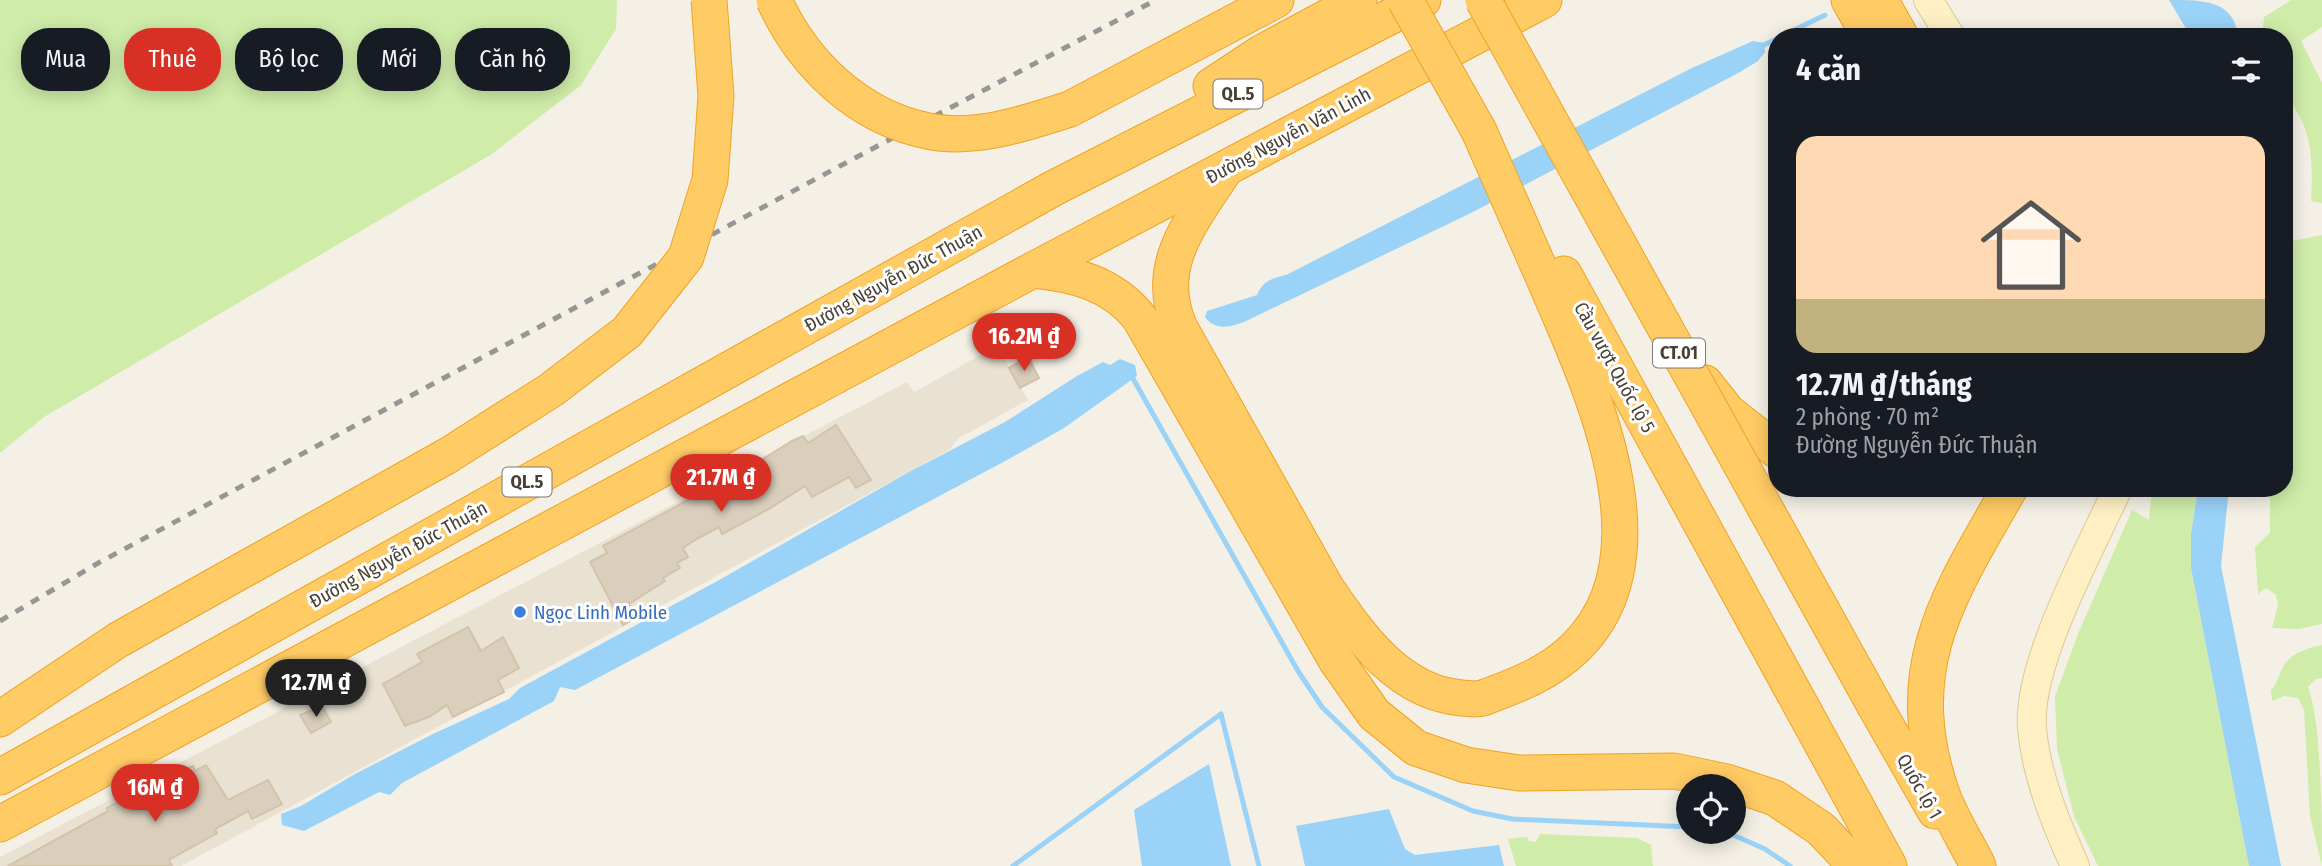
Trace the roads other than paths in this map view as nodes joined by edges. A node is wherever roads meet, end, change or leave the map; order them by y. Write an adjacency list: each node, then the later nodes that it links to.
1 (709, 0): 22 (highway, bridge)
2 (774, 0): 3 (highway, bridge)
3 (1276, 0)
4 (1359, 0): 16 (highway)
5 (1405, 0): 14 (highway, Cầu vượt Quốc lộ 5, bridge)
6 (1423, 0): 16 (highway, QL.5)
7 (1483, 0): 17 (highway, CT.01, bridge)
8 (1544, 0): 15 (highway, Đường Nguyễn Văn Linh / QL.5)
9 (1849, 0): 12 (highway)
10 (1919, 0): 12 (main road)
11 (1928, 0): 13 (main road)
12 (1885, 23)
13 (1945, 28)
14 (1479, 131): 15 (highway); 26 (highway, Cầu vượt Quốc lộ 5)
15 (1226, 168): 18 (highway, Đường Nguyễn Văn Linh / QL.5)
16 (1054, 188): 23 (highway, Đường Nguyễn Đức Thuận / QL.5)
17 (1602, 215): 19 (highway, bridge); 27 (highway, Quốc lộ 1 / CT.01, bridge)
18 (1033, 270): 24 (highway, QL.5); 25 (highway)
19 (1768, 444)
20 (2005, 497): 28 (highway)
21 (2114, 497): 29 (main road)
22 (0, 719)
23 (0, 777)
24 (0, 824)
25 (1856, 866)
26 (1889, 866)
27 (1966, 866)
28 (1978, 866)
29 (2075, 866)

